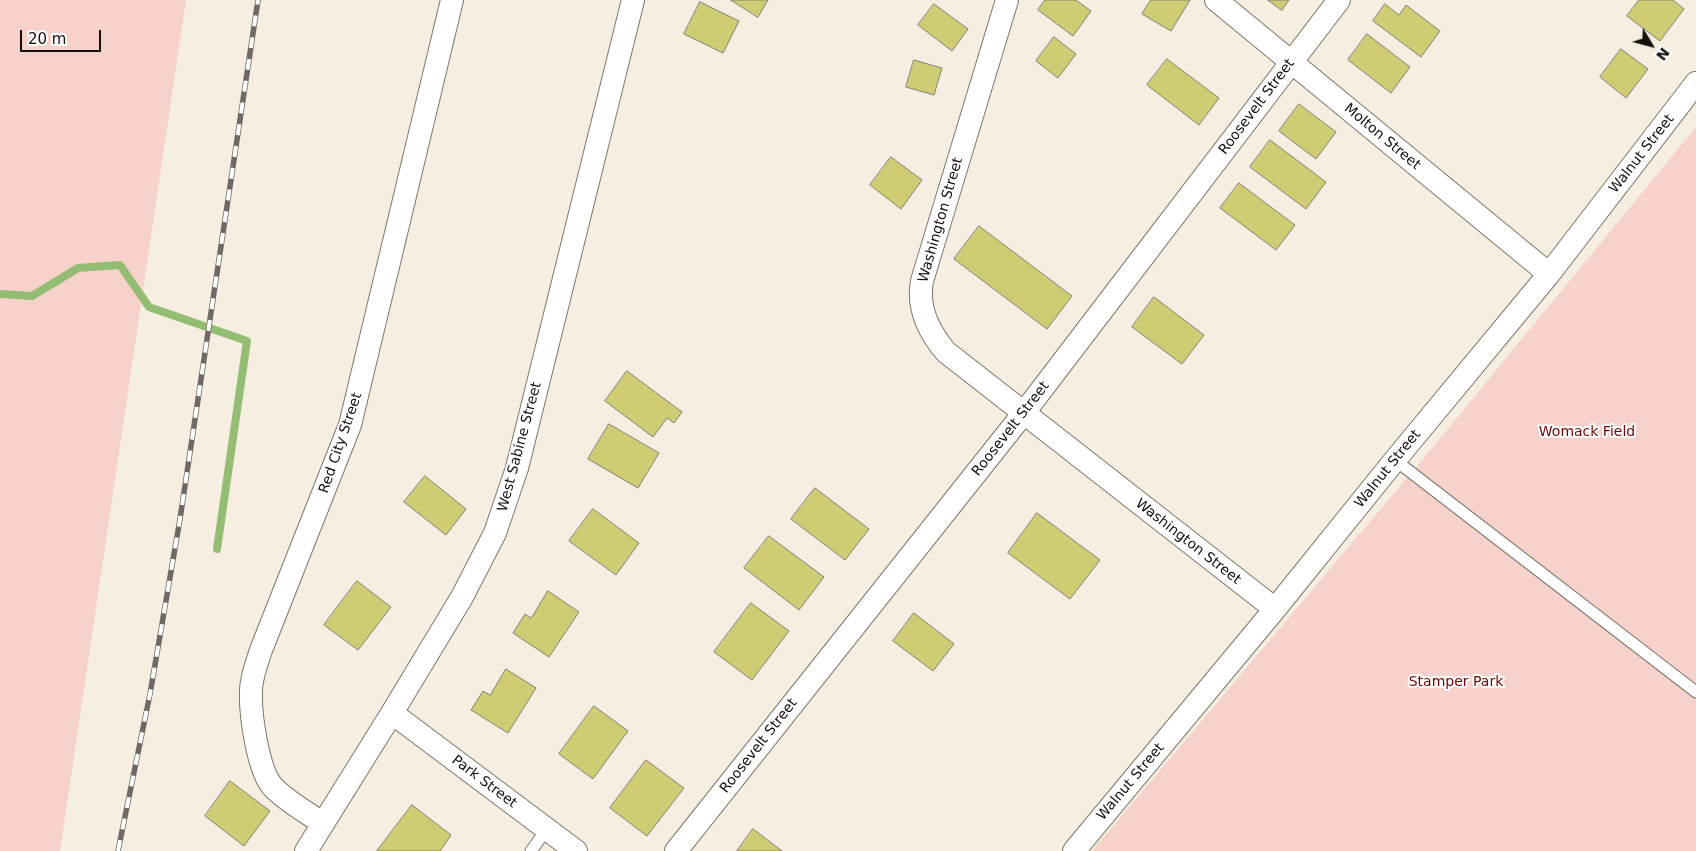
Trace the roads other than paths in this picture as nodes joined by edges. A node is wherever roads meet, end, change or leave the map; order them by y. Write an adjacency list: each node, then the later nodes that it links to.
1 (452, 0): 14 (street, Red City Street)
2 (633, 0): 13 (street, West Sabine Street)
3 (1007, 0): 9 (street, Washington Street)
4 (1216, 0): 6 (street, Molton Street)
5 (1339, 0): 6 (street, Roosevelt Street)
6 (1292, 62): 8 (street, Molton Street); 9 (street, Roosevelt Street)
7 (1696, 84): 8 (street, Walnut Street)
8 (1548, 274): 10 (street, Walnut Street)
9 (1024, 414): 11 (street, Washington Street); 19 (street, Roosevelt Street)
10 (1395, 460): 11 (street, Walnut Street); 12 (lane)
11 (1274, 609): 20 (street, Walnut Street)
12 (1696, 692)
13 (392, 713): 14 (street, West Sabine Street); 15 (street, Park Street)
14 (323, 824): 16 (street, West Sabine Street)
15 (547, 829): 17 (lane); 18 (street, Park Street)
16 (306, 851)
17 (531, 851)
18 (576, 851)
19 (676, 851)
20 (1074, 851)

